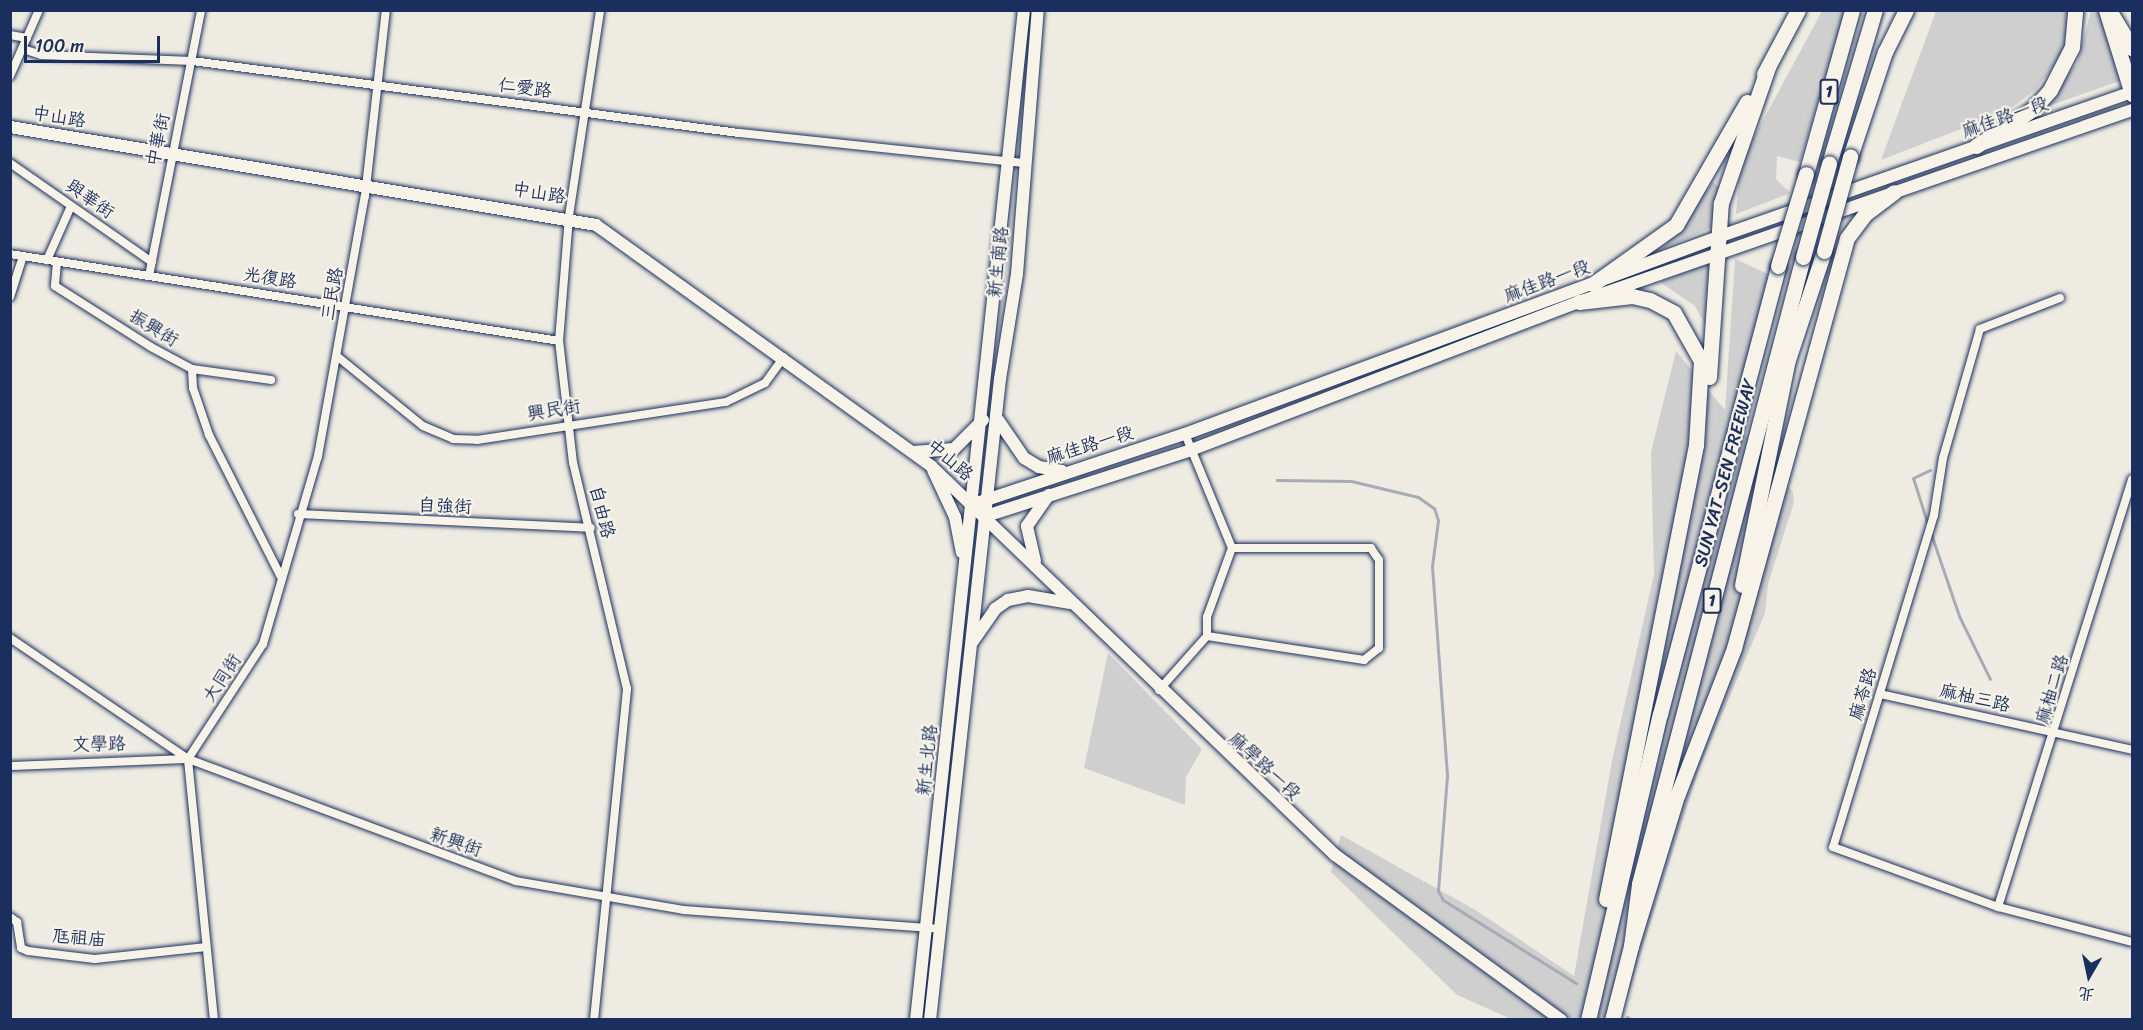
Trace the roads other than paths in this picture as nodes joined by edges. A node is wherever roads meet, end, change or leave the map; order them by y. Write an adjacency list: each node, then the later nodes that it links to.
1 (39, 10): 14 (street)
2 (201, 10): 17 (street, 中華街)
3 (386, 10): 20 (street, 三民路)
4 (600, 10): 23 (street, 自由路)
5 (1024, 10): 27 (main road, 新生南路)
6 (1038, 10): 29 (main road, 新生南路)
7 (1797, 10): 18 (highway)
8 (1852, 10): 88 (highway, SUN YAT-SEN FREEWAY / 1, bridge)
9 (1875, 10): 89 (highway, SUN YAT-SEN FREEWAY / 1, bridge)
10 (1906, 10): 75 (highway, bridge)
11 (2075, 10): 25 (highway)
12 (2108, 10): 15 (highway); 21 (highway)
13 (10, 35): 14 (street)
14 (27, 38): 16 (street)
15 (2133, 48)
16 (23, 49): 17 (street, 仁愛路); 19 (street)
17 (192, 61): 20 (street, 仁愛路); 26 (street, 中華街)
18 (1768, 67): 34 (highway); 41 (highway)
19 (10, 76)
20 (378, 86): 23 (street, 仁愛路); 30 (street, 三民路)
21 (2132, 92): 25 (main road, 麻佳路一段)
22 (2133, 110): 31 (main road, 麻佳路一段)
23 (584, 111): 27 (street, 仁愛路); 33 (street, 自由路)
24 (10, 127): 26 (main road, 中山路)
25 (1976, 146): 34 (main road, 麻佳路一段)
26 (172, 154): 30 (main road, 中山路); 38 (street, 中華街)
27 (1010, 162): 29 (street, 仁愛路); 52 (main road, 新生南路)
28 (10, 163): 32 (street, 與華街)
29 (1024, 164): 51 (main road, 新生南路)
30 (367, 184): 33 (main road, 中山路); 45 (street, 三民路)
31 (1894, 192): 34 (main road, 麻佳路一段); 75 (highway)
32 (71, 206): 37 (street); 38 (street, 與華街)
33 (569, 216): 46 (street, 自由路); 47 (main road, 中山路)
34 (1718, 244): 41 (main road, 麻佳路一段); 44 (main road, 麻佳路一段); 55 (highway)
35 (10, 254): 36 (street, 光復路)
36 (23, 256): 37 (street, 光復路); 42 (street)
37 (47, 260): 39 (street, 光復路)
38 (152, 261): 40 (street, 中華街)
39 (57, 262): 40 (street, 光復路); 49 (street, 振興街)
40 (149, 276): 45 (street, 光復路)
41 (1593, 284): 54 (main road, 麻佳路一段)
42 (10, 297)
43 (2060, 298): 77 (street, 麻苓路)
44 (1579, 302): 55 (highway); 56 (main road, 麻佳路一段)
45 (346, 307): 46 (street, 光復路); 48 (street, 三民路)
46 (559, 341): 53 (street, 自由路)
47 (784, 356): 53 (street, 興民街); 57 (main road, 中山路)
48 (338, 357): 53 (street, 興民街); 64 (street, 三民路)
49 (192, 369): 50 (street, 振興街); 70 (street)
50 (271, 380)
51 (997, 412): 59 (main road); 62 (main road, 新生南路)
52 (984, 419): 57 (main road); 63 (main road, 新生南路)
53 (566, 424): 66 (street, 自由路)
54 (1185, 434): 56 (street); 59 (main road, 麻佳路一段)
55 (1696, 445): 88 (highway)
56 (1191, 450): 61 (main road, 麻佳路一段); 67 (street)
57 (913, 452): 58 (main road, 中山路)
58 (931, 466): 63 (main road, 中山路); 69 (main road)
59 (1063, 471): 62 (main road, 麻佳路一段)
60 (2133, 479): 78 (street, 麻柚二路)
61 (1054, 490): 65 (main road, 麻佳路一段); 68 (main road)
62 (988, 498): 63 (main road, 麻佳路一段); 65 (main road, 新生南路)
63 (974, 504): 65 (main road, 麻學路一段); 69 (main road, 新生北路)
64 (298, 514): 66 (street, 自強街); 70 (street, 三民路)
65 (986, 516): 68 (main road, 麻學路一段); 74 (main road, 新生北路)
66 (591, 528): 82 (street, 自由路)
67 (1232, 548): 72 (street); 72 (street)
68 (1038, 568): 71 (main road, 麻學路一段)
69 (964, 569): 85 (main road, 新生北路)
70 (281, 577): 80 (street, 大同街)
71 (1073, 604): 74 (main road); 76 (main road, 麻學路一段)
72 (1207, 636): 76 (street)
73 (10, 638): 80 (street, 新興街)
74 (970, 647): 86 (main road, 新生北路)
75 (1734, 648): 89 (highway)
76 (1159, 690): 95 (main road, 麻學路一段)
77 (1880, 694): 78 (street, 麻柚三路); 83 (street, 麻苓路)
78 (2057, 733): 79 (street, 麻柚三路); 83 (street, 麻柚二路)
79 (2133, 750)
80 (188, 759): 81 (street, 文學路); 82 (street, 新興街); 90 (street)
81 (10, 766)
82 (606, 898): 85 (street, 新興街); 92 (street, 自由路)
83 (1998, 907): 87 (street, 麻苓路)
84 (10, 916): 90 (street, 尫祖庙)
85 (926, 926): 86 (street, 新興街); 93 (main road, 新生北路)
86 (940, 929): 94 (main road, 新生北路)
87 (2133, 942)
88 (1604, 944): 96 (highway, SUN YAT-SEN FREEWAY / 1)
89 (1631, 946): 97 (highway, SUN YAT-SEN FREEWAY / 1)
90 (206, 947): 91 (street)
91 (214, 1020)
92 (594, 1020)
93 (916, 1020)
94 (930, 1020)
95 (1561, 1020)
96 (1588, 1020)
97 (1612, 1020)

